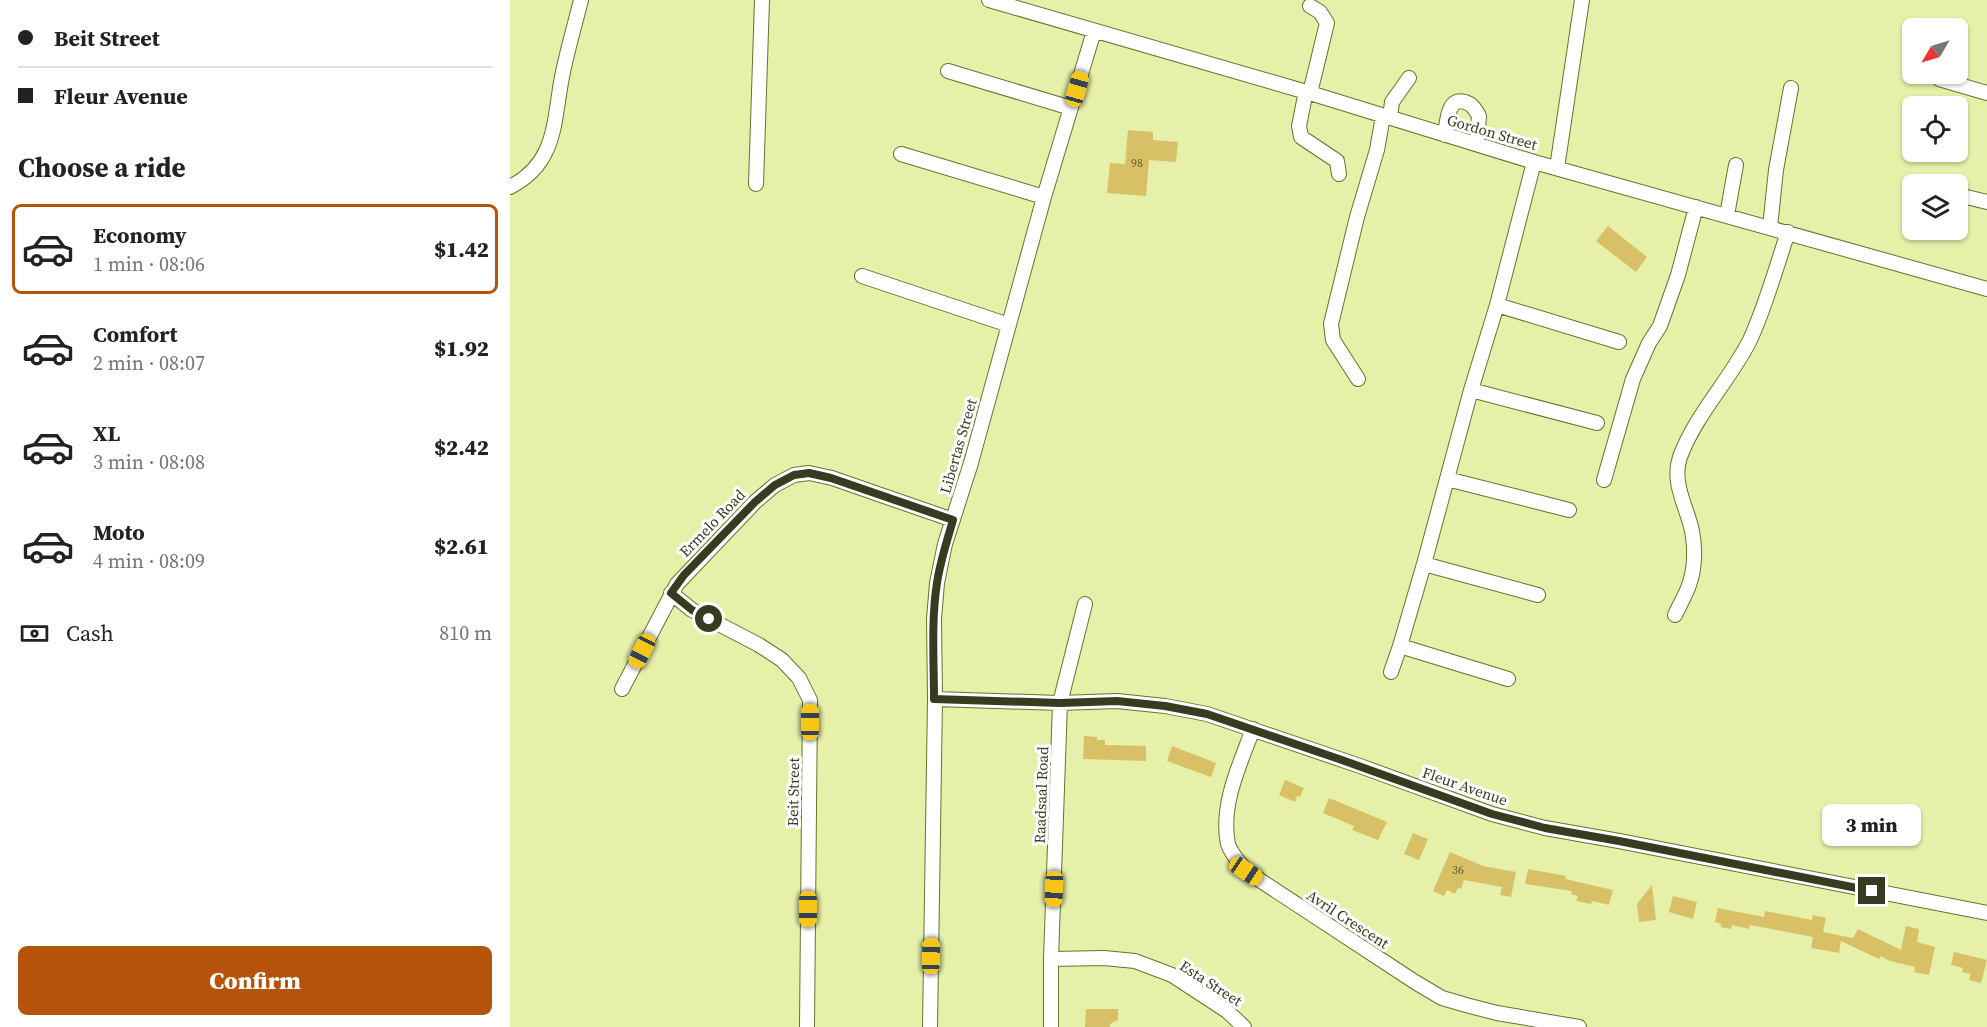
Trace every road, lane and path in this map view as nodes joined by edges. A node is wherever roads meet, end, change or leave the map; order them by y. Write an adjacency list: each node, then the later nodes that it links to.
1 (581, 0): 23 (street)
2 (762, 0): 22 (street)
3 (989, 0): 6 (street, Gordon Street)
4 (1582, 0): 20 (street)
5 (1310, 6): 11 (street)
6 (1094, 31): 11 (street, Gordon Street); 13 (street, Libertas Street)
7 (948, 71): 13 (street)
8 (1409, 78): 14 (street)
9 (1954, 84): 12 (street)
10 (1791, 88): 29 (street)
11 (1308, 92): 14 (street, Gordon Street); 21 (street)
12 (1987, 93)
13 (1071, 108): 24 (street, Libertas Street)
14 (1386, 117): 15 (street, Gordon Street); 36 (street)
15 (1445, 135): 16 (street, Gordon Street); 16 (street)
16 (1477, 143): 18 (street, Gordon Street)
17 (901, 154): 24 (street)
18 (1534, 162): 20 (street, Gordon Street); 33 (street)
19 (1736, 165): 28 (street)
20 (1557, 168): 27 (street, Gordon Street)
21 (1339, 174)
22 (756, 183)
23 (510, 187)
24 (1044, 197): 34 (street, Libertas Street)
25 (1968, 197): 26 (street)
26 (1987, 202)
27 (1696, 207): 28 (street, Gordon Street); 40 (street)
28 (1727, 215): 29 (street, Gordon Street)
29 (1770, 227): 30 (street, Gordon Street)
30 (1788, 232): 32 (street, Gordon Street); 47 (street)
31 (862, 276): 34 (street)
32 (1987, 289)
33 (1497, 305): 35 (street); 37 (street)
34 (1009, 325): 42 (street, Libertas Street)
35 (1618, 342)
36 (1358, 379)
37 (1471, 390): 38 (street); 39 (street)
38 (1597, 423)
39 (1447, 478): 41 (street); 43 (street)
40 (1604, 480)
41 (1569, 510)
42 (953, 520): 44 (street, Ermelo Road); 52 (street, Libertas Street)
43 (1424, 564): 45 (street); 48 (street)
44 (671, 593): 51 (street, Ermelo Road); 57 (street, Beit Street)
45 (1538, 595)
46 (1086, 604): 53 (street, Raadsaal Road)
47 (1675, 615)
48 (1400, 646): 49 (street); 50 (street)
49 (1390, 672)
50 (1508, 679)
51 (622, 689)
52 (934, 699): 53 (street, Fleur Avenue); 58 (street, Libertas Street)
53 (1060, 703): 54 (street, Fleur Avenue); 56 (street, Raadsaal Road)
54 (1254, 729): 55 (street, Fleur Avenue); 61 (street, Avril Crescent)
55 (1987, 914)
56 (1051, 959): 59 (street, Raadsaal Road); 60 (street, Esta Street)
57 (807, 1027)
58 (930, 1027)
59 (1050, 1027)
60 (1244, 1027)
61 (1580, 1027)

